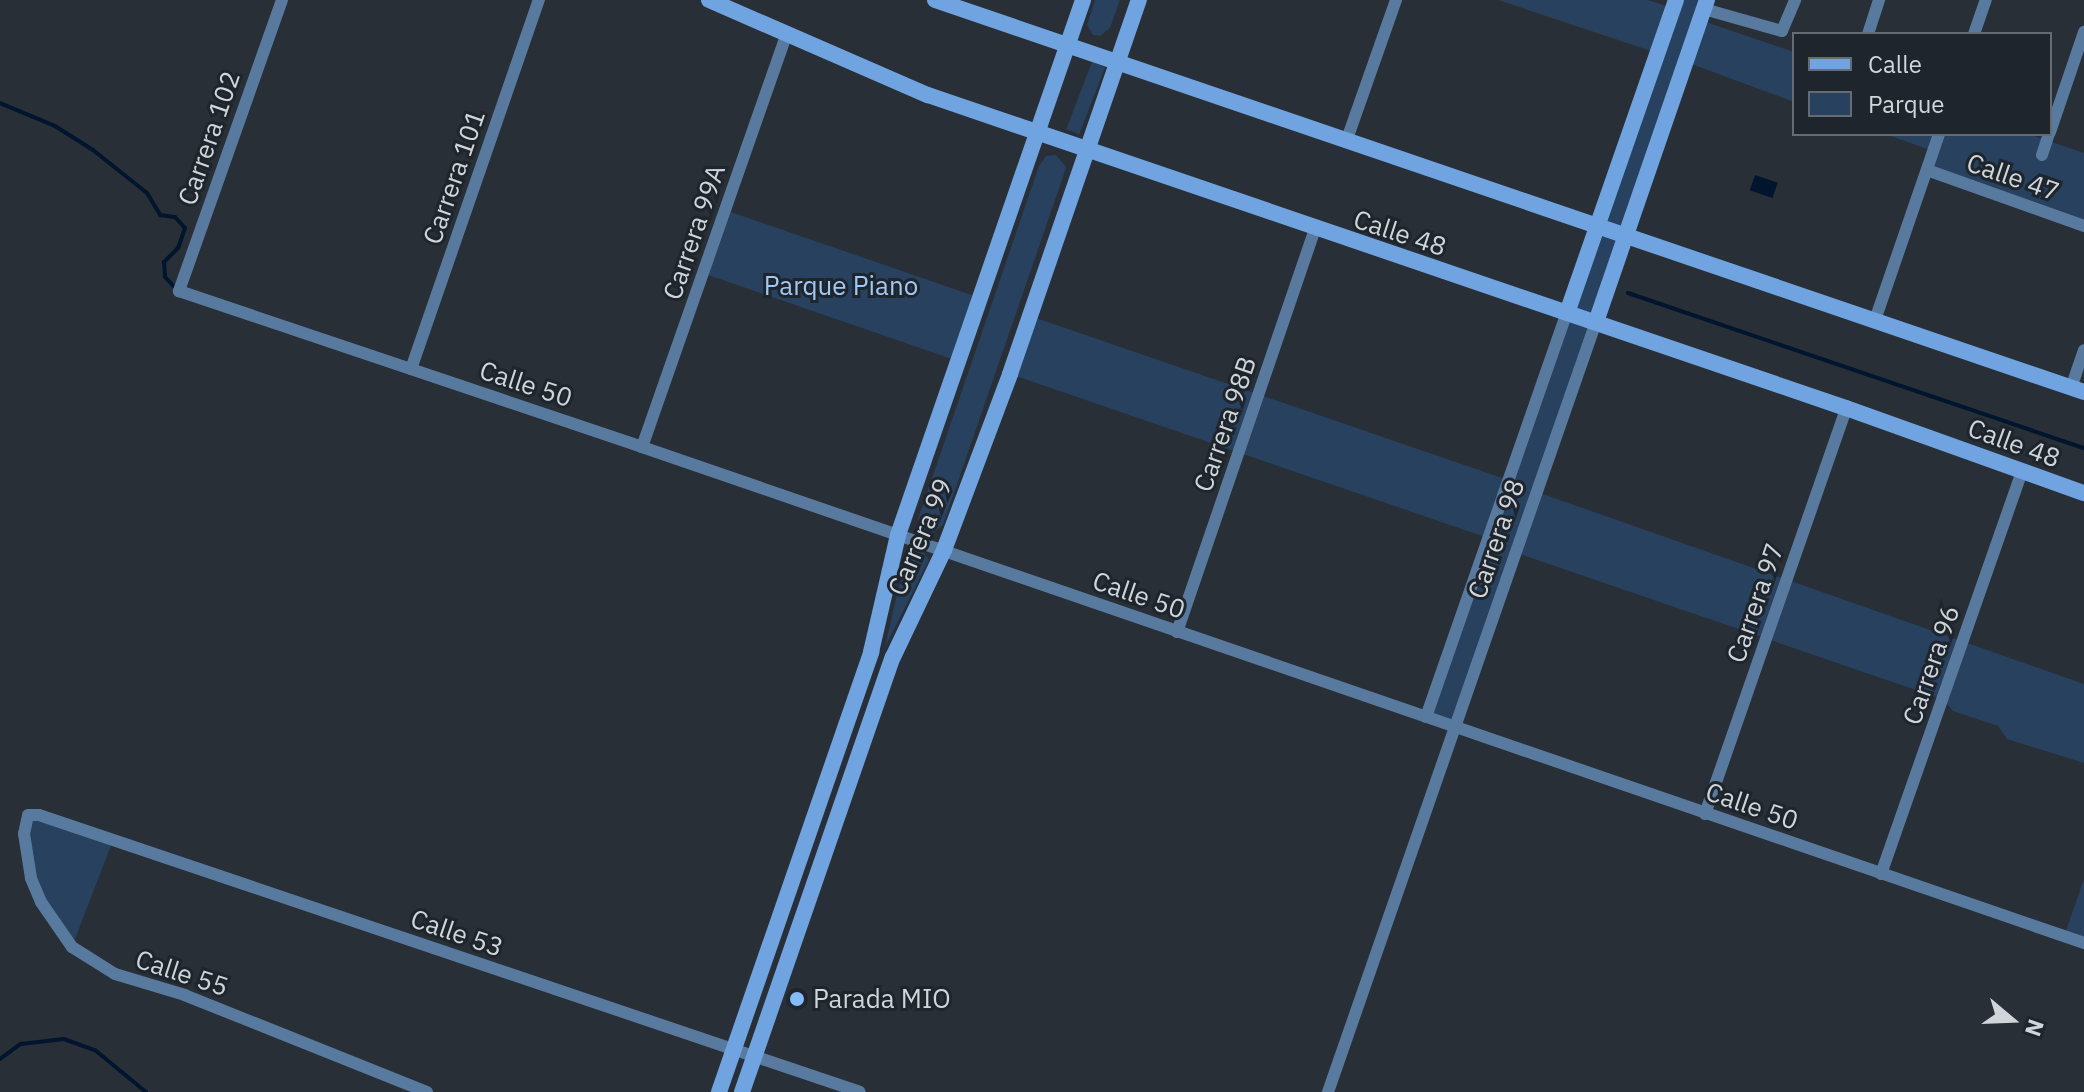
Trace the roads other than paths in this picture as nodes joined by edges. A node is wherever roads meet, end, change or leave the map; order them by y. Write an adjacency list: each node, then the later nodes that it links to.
1 (282, 0): 31 (street, Carrera 102)
2 (539, 0): 36 (street, Carrera 101)
3 (709, 0): 16 (main road, Calle 48)
4 (935, 0): 17 (main road)
5 (1083, 0): 17 (main road, Carrera 99)
6 (1139, 0): 18 (main road, Carrera 99)
7 (1396, 0): 23 (street)
8 (1676, 0): 27 (main road, Carrera 98)
9 (1795, 0): 12 (street)
10 (1879, 0): 13 (street)
11 (1986, 0): 14 (street)
12 (1705, 4): 30 (main road, Carrera 98)
13 (1869, 32)
14 (1975, 32)
15 (2084, 32): 19 (street)
16 (787, 33): 20 (main road, Calle 48); 39 (street, Carrera 99A)
17 (1068, 43): 18 (main road); 20 (main road, Carrera 99)
18 (1118, 61): 23 (main road); 24 (main road, Carrera 99)
19 (2052, 127)
20 (1038, 131): 24 (main road, Calle 48); 42 (main road, Carrera 99)
21 (1938, 136): 26 (street)
22 (2049, 136): 25 (street)
23 (1346, 142): 27 (main road)
24 (1088, 149): 29 (main road, Calle 48); 43 (main road, Carrera 99)
25 (2042, 155)
26 (1927, 170): 28 (street, Calle 47); 33 (street)
27 (1597, 226): 30 (main road); 32 (main road, Carrera 98)
28 (2084, 226)
29 (1315, 230): 32 (main road, Calle 48); 44 (street, Carrera 98B)
30 (1625, 236): 33 (main road); 34 (main road, Carrera 98)
31 (179, 291): 36 (street, Calle 50)
32 (1567, 313): 34 (main road, Calle 48); 45 (street, Carrera 98)
33 (1875, 320): 37 (main road)
34 (1596, 322): 38 (main road, Calle 48); 46 (street, Carrera 98)
35 (2084, 350): 37 (street)
36 (411, 369): 39 (street, Calle 50)
37 (2078, 390)
38 (1846, 408): 40 (main road, Calle 48); 47 (street, Carrera 97)
39 (642, 447): 42 (street, Calle 50)
40 (2022, 471): 41 (main road, Calle 48); 49 (street, Carrera 96)
41 (2084, 493)
42 (898, 535): 43 (street, Calle 50); 51 (main road, Carrera 99)
43 (944, 550): 44 (street, Calle 50); 52 (main road, Carrera 99)
44 (1177, 632): 45 (street, Calle 50)
45 (1426, 717): 46 (street, Calle 50)
46 (1457, 728): 47 (street, Calle 50); 57 (street, Carrera 98)
47 (1705, 814): 49 (street, Calle 50)
48 (39, 815): 51 (street, Calle 53); 53 (street, Calle 55)
49 (1881, 874): 50 (street, Calle 50)
50 (2084, 943)
51 (733, 1050): 52 (street, Calle 53); 54 (main road, Carrera 99)
52 (754, 1056): 55 (main road, Carrera 99); 56 (street, Calle 53)
53 (427, 1092)
54 (719, 1092)
55 (742, 1092)
56 (860, 1092)
57 (1328, 1092)

